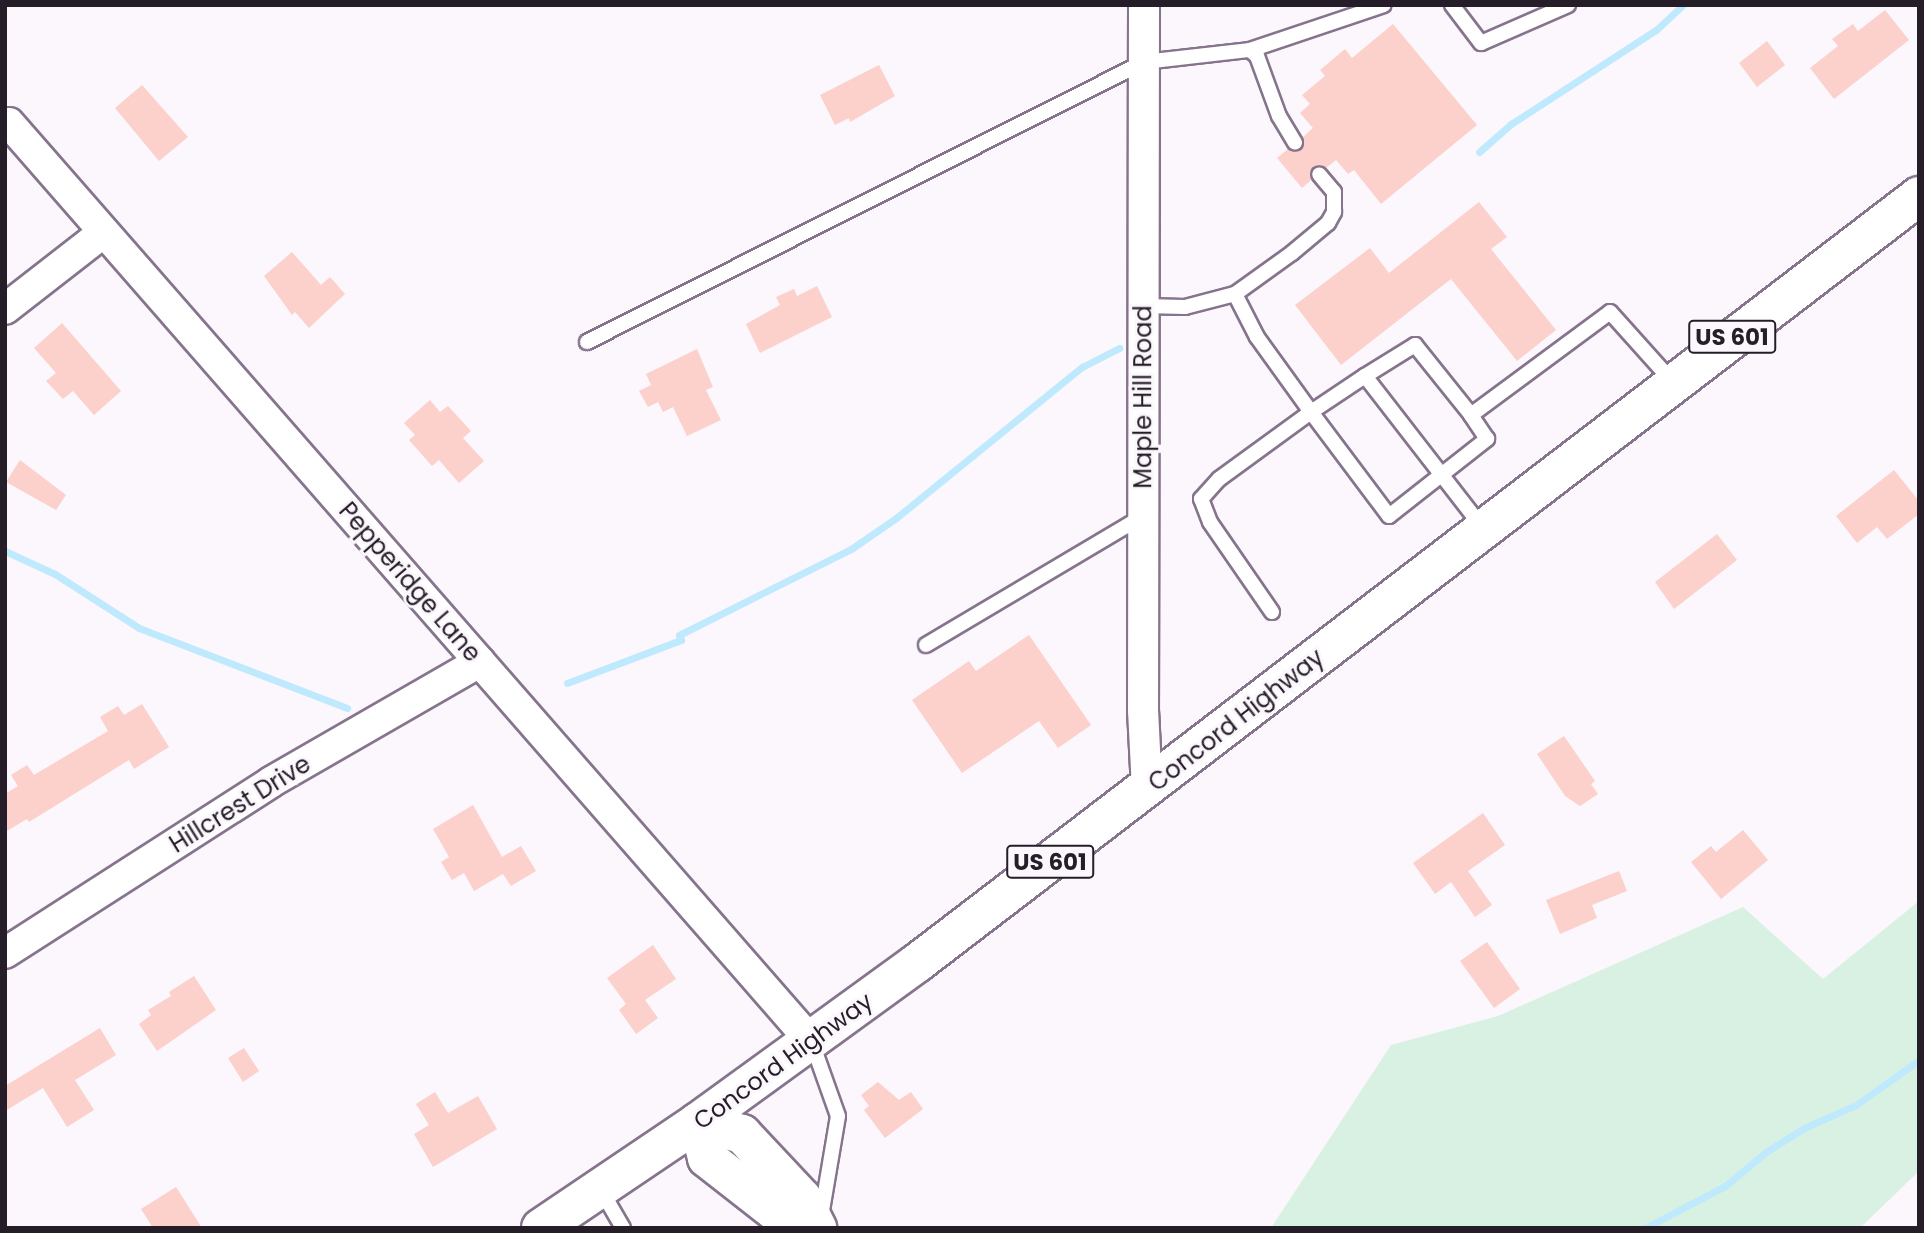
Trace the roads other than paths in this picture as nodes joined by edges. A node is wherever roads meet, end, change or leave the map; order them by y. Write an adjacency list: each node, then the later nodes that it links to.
1 (1144, 5): 6 (street, Maple Hill Road)
2 (1384, 5): 5 (lane)
3 (1452, 5): 4 (lane)
4 (1568, 5)
5 (1250, 50): 6 (lane); 8 (lane)
6 (1144, 62): 13 (street, Maple Hill Road); 15 (lane)
7 (9, 123): 11 (street, Pepperidge Lane)
8 (1295, 143)
9 (1319, 174): 12 (lane)
10 (1919, 196): 17 (main road, Concord Highway / US 601)
11 (104, 232): 14 (street); 25 (street, Pepperidge Lane)
12 (1234, 294): 13 (lane); 18 (lane)
13 (1143, 306): 21 (street, Maple Hill Road)
14 (5, 309)
15 (587, 342)
16 (1366, 376): 18 (lane); 19 (lane); 20 (lane)
17 (1673, 383): 19 (lane); 22 (main road, Concord Highway / US 601)
18 (1311, 412): 20 (lane); 23 (lane)
19 (1471, 415): 20 (lane)
20 (1442, 476): 22 (lane)
21 (1143, 516): 24 (lane); 26 (street, Maple Hill Road)
22 (1482, 528): 26 (main road, Concord Highway / US 601)
23 (1272, 612)
24 (926, 645)
25 (480, 662): 27 (street, Hillcrest Drive); 28 (street, Pepperidge Lane)
26 (1147, 789): 28 (main road, Concord Highway / US 601)
27 (5, 953)
28 (811, 1041): 29 (main road, Concord Highway / US 601); 31 (lane)
29 (698, 1122): 30 (main road, Concord Highway / US 601); 31 (main road)
30 (600, 1189): 32 (main road, Concord Highway / US 601); 33 (lane)
31 (810, 1227)
32 (541, 1228)
33 (623, 1228)

